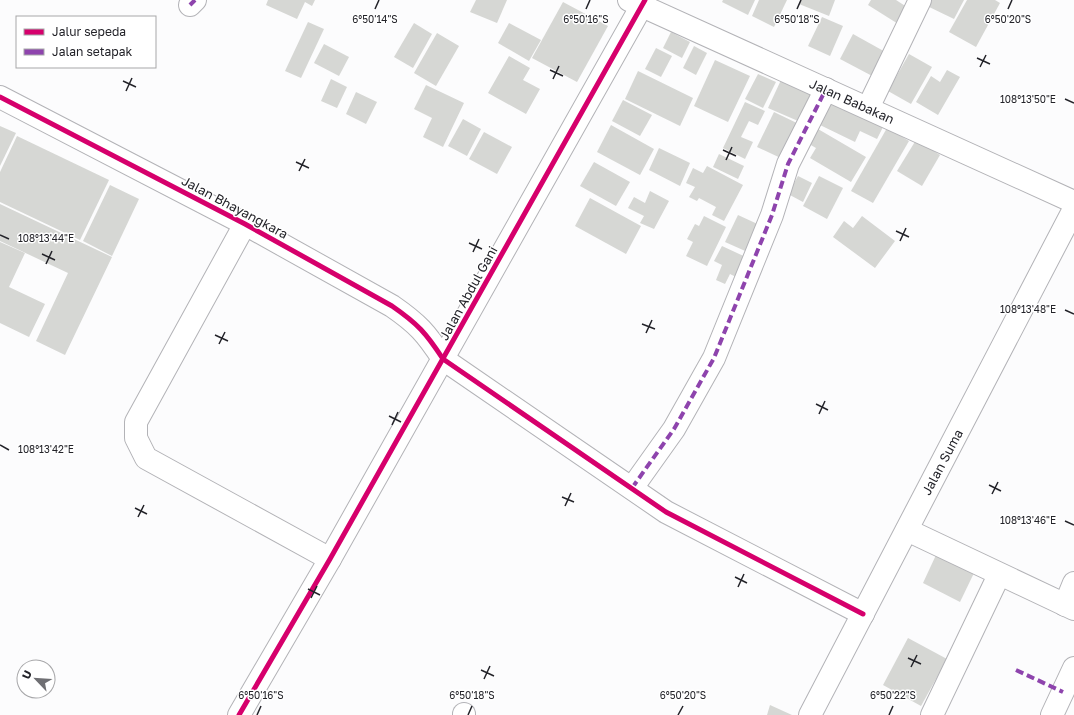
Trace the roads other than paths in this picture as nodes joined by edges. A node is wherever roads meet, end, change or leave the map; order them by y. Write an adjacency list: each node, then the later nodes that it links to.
1 (920, 0): 5 (street)
2 (639, 2): 3 (street, Jalan Babakan); 9 (street, Jalan Abdul Gani)
3 (826, 89): 5 (street, Jalan Babakan); 10 (street)
4 (0, 97): 8 (street, Jalan Bhayangkara)
5 (868, 108): 6 (street, Jalan Babakan)
6 (1074, 202)
7 (1074, 209): 11 (street, Jalan Suma)
8 (245, 224): 9 (street, Jalan Bhayangkara); 12 (street)
9 (443, 359): 10 (street); 12 (street, Jalan Abdul Gani)
10 (632, 488): 16 (street)
11 (907, 530): 13 (street); 16 (street, Jalan Suma)
12 (330, 559): 18 (street, Jalan Abdul Gani)
13 (999, 575): 15 (street); 20 (street)
14 (1074, 583): 15 (street)
15 (1069, 607)
16 (863, 614): 19 (street, Jalan Suma)
17 (1074, 668): 21 (street)
18 (239, 715)
19 (810, 715)
20 (932, 715)
21 (1052, 715)

